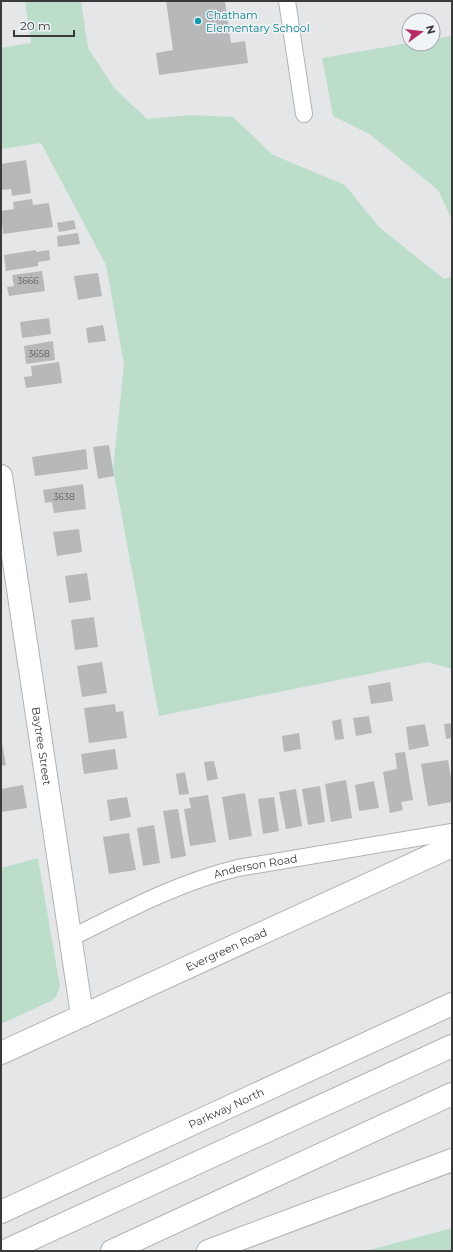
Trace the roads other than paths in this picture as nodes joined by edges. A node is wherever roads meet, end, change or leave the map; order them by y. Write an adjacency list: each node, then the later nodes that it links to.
1 (287, 1): 2 (street)
2 (304, 114)
3 (1, 476): 6 (main road, Baytree Street)
4 (452, 832): 6 (street, Anderson Road)
5 (452, 846): 8 (main road, Evergreen Road)
6 (71, 938): 8 (main road, Baytree Street)
7 (452, 1004): 13 (main road, Parkway North)
8 (82, 1015): 10 (main road, Evergreen Road)
9 (452, 1046): 14 (main road)
10 (1, 1052)
11 (452, 1094): 15 (main road)
12 (452, 1160): 16 (main road)
13 (1, 1212)
14 (5, 1251)
15 (112, 1251)
16 (208, 1251)

